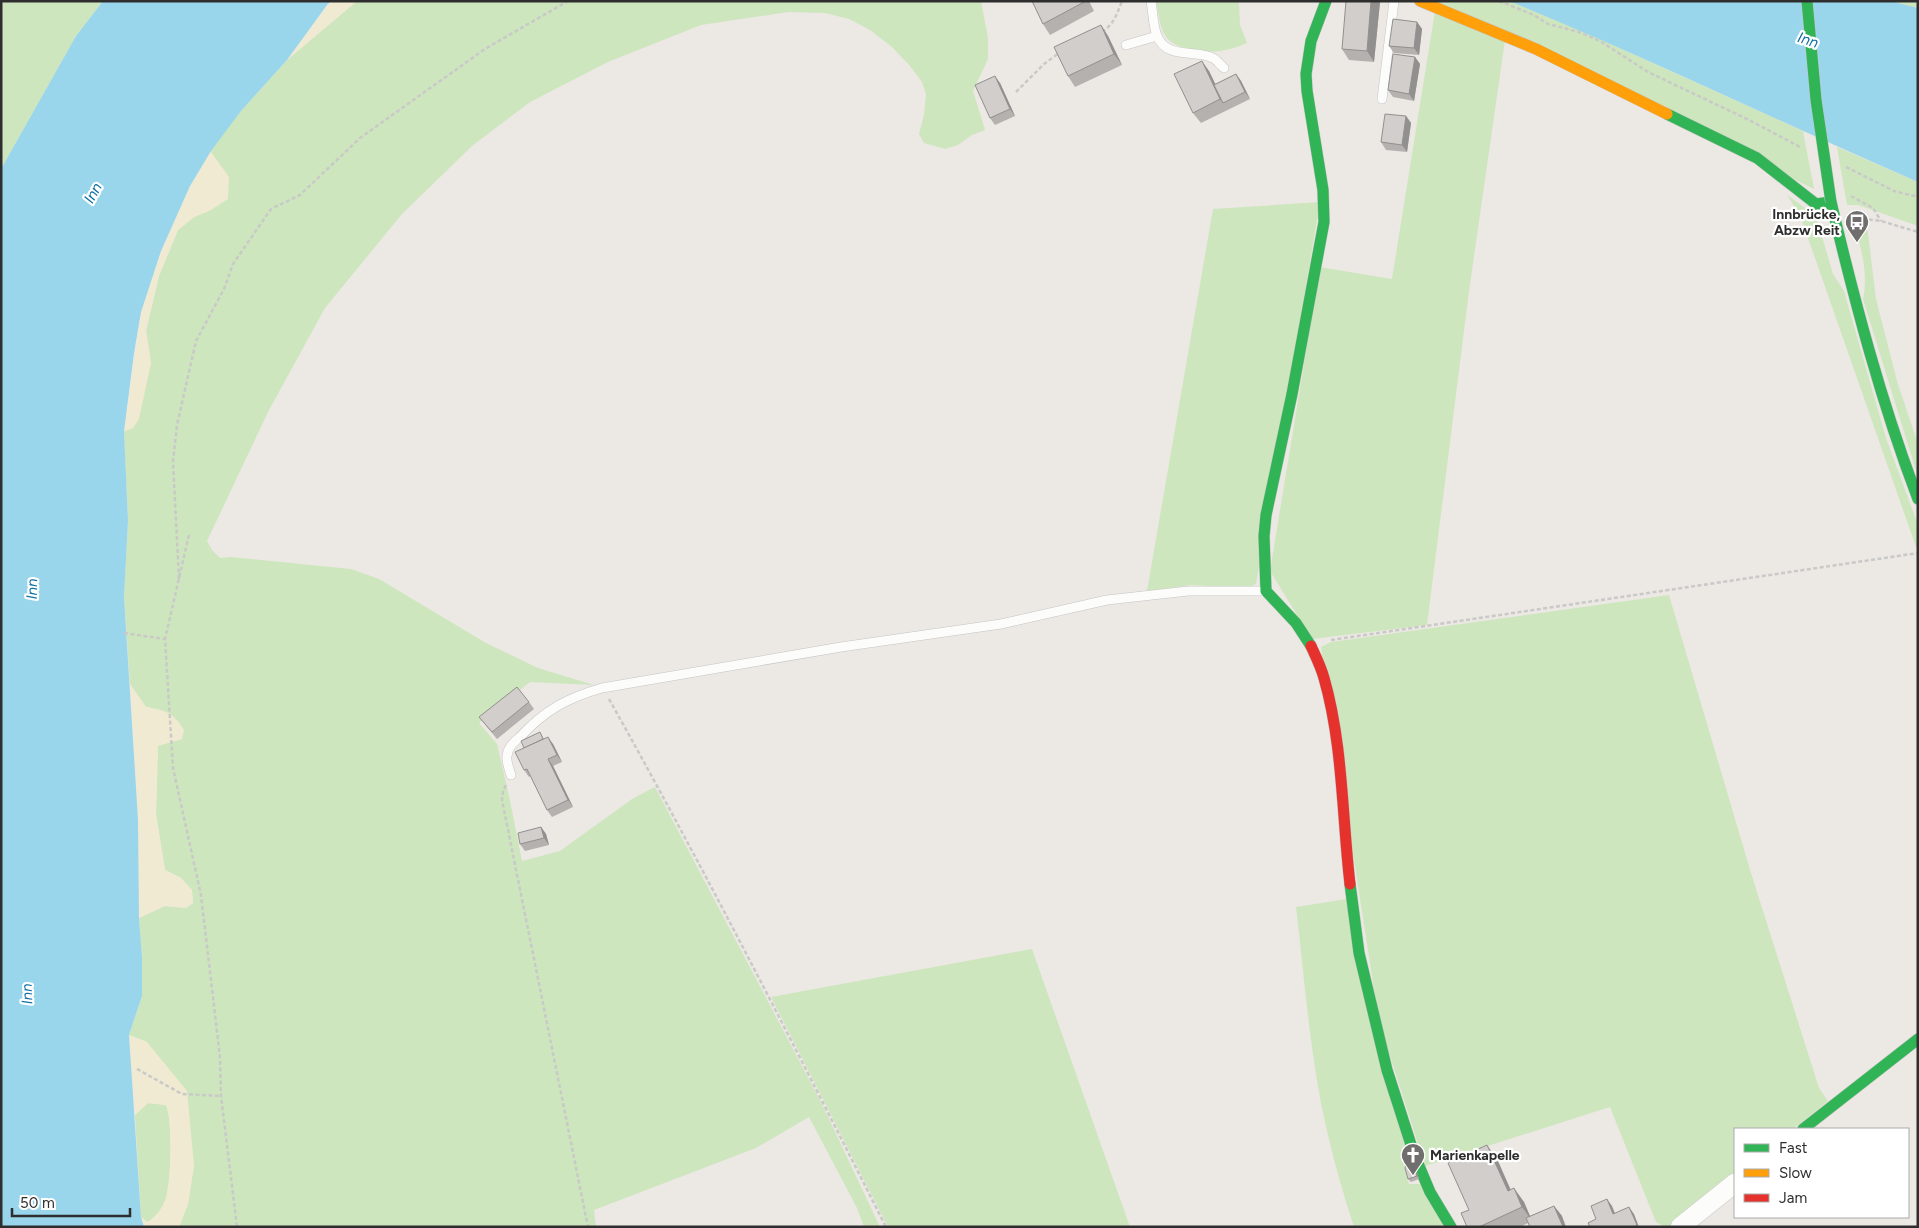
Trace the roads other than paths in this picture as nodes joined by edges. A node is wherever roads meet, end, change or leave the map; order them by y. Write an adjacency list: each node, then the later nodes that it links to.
1 (1151, 1): 6 (lane)
2 (1326, 1): 12 (street)
3 (1394, 1): 9 (lane)
4 (1420, 1): 10 (street)
5 (1807, 1): 10 (street, bridge)
6 (1157, 36): 7 (lane); 8 (lane)
7 (1126, 45)
8 (1224, 68)
9 (1382, 99)
10 (1832, 202): 11 (street)
11 (1918, 499)
12 (1266, 591): 13 (lane); 17 (street)
13 (511, 775)
14 (1918, 1038): 15 (street)
15 (1804, 1128)
16 (1734, 1184): 18 (street)
17 (1451, 1227)
18 (1680, 1227)

